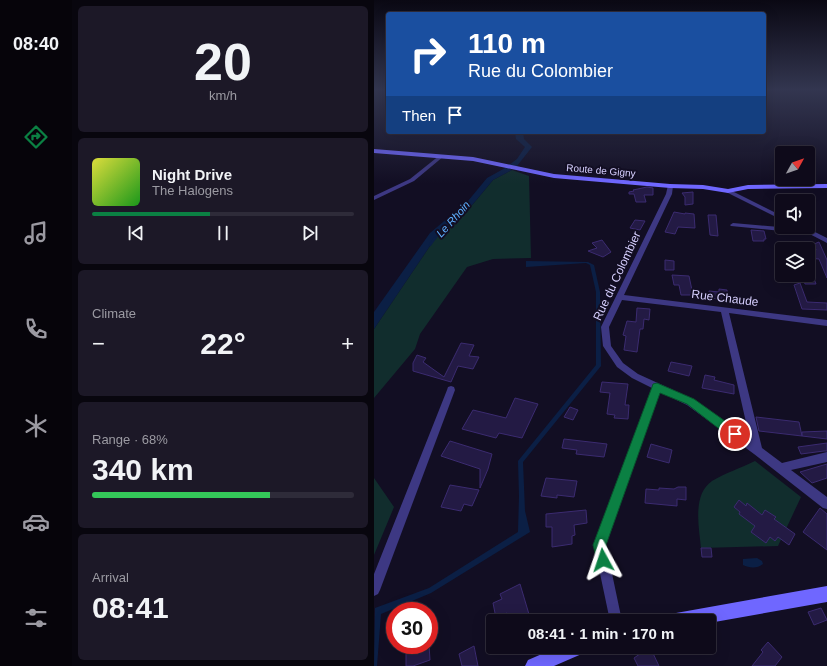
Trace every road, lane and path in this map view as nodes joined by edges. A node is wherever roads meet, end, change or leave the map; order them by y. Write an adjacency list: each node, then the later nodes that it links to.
1 (374, 151): 2 (street, Route de Gigny)
2 (442, 156): 3 (street, Route de Gigny); 6 (street)
3 (670, 186): 5 (street, Route de Gigny); 14 (street, Rue du Colombier)
4 (827, 186): 5 (street, Route de Gigny)
5 (728, 191): 7 (street)
6 (374, 198)
7 (775, 214)
8 (733, 225): 9 (street)
9 (775, 229)
10 (814, 234): 13 (street)
11 (815, 234): 12 (street)
12 (827, 234)
13 (827, 241)
14 (620, 297): 15 (street, Rue Chaude); 17 (street, Rue du Colombier)
15 (724, 310): 16 (street, Rue Chaude); 19 (street)
16 (827, 323)
17 (657, 387): 19 (street, Rue du Colombier); 25 (street)
18 (451, 390): 23 (street)
19 (758, 451): 21 (street, Rue du Colombier)
20 (827, 457): 21 (street)
21 (780, 468): 22 (street, Rue du Colombier)
22 (827, 504)
23 (374, 590)
24 (827, 594): 26 (street)
25 (615, 614)
26 (715, 614)
27 (562, 654): 28 (street)
28 (534, 666)

